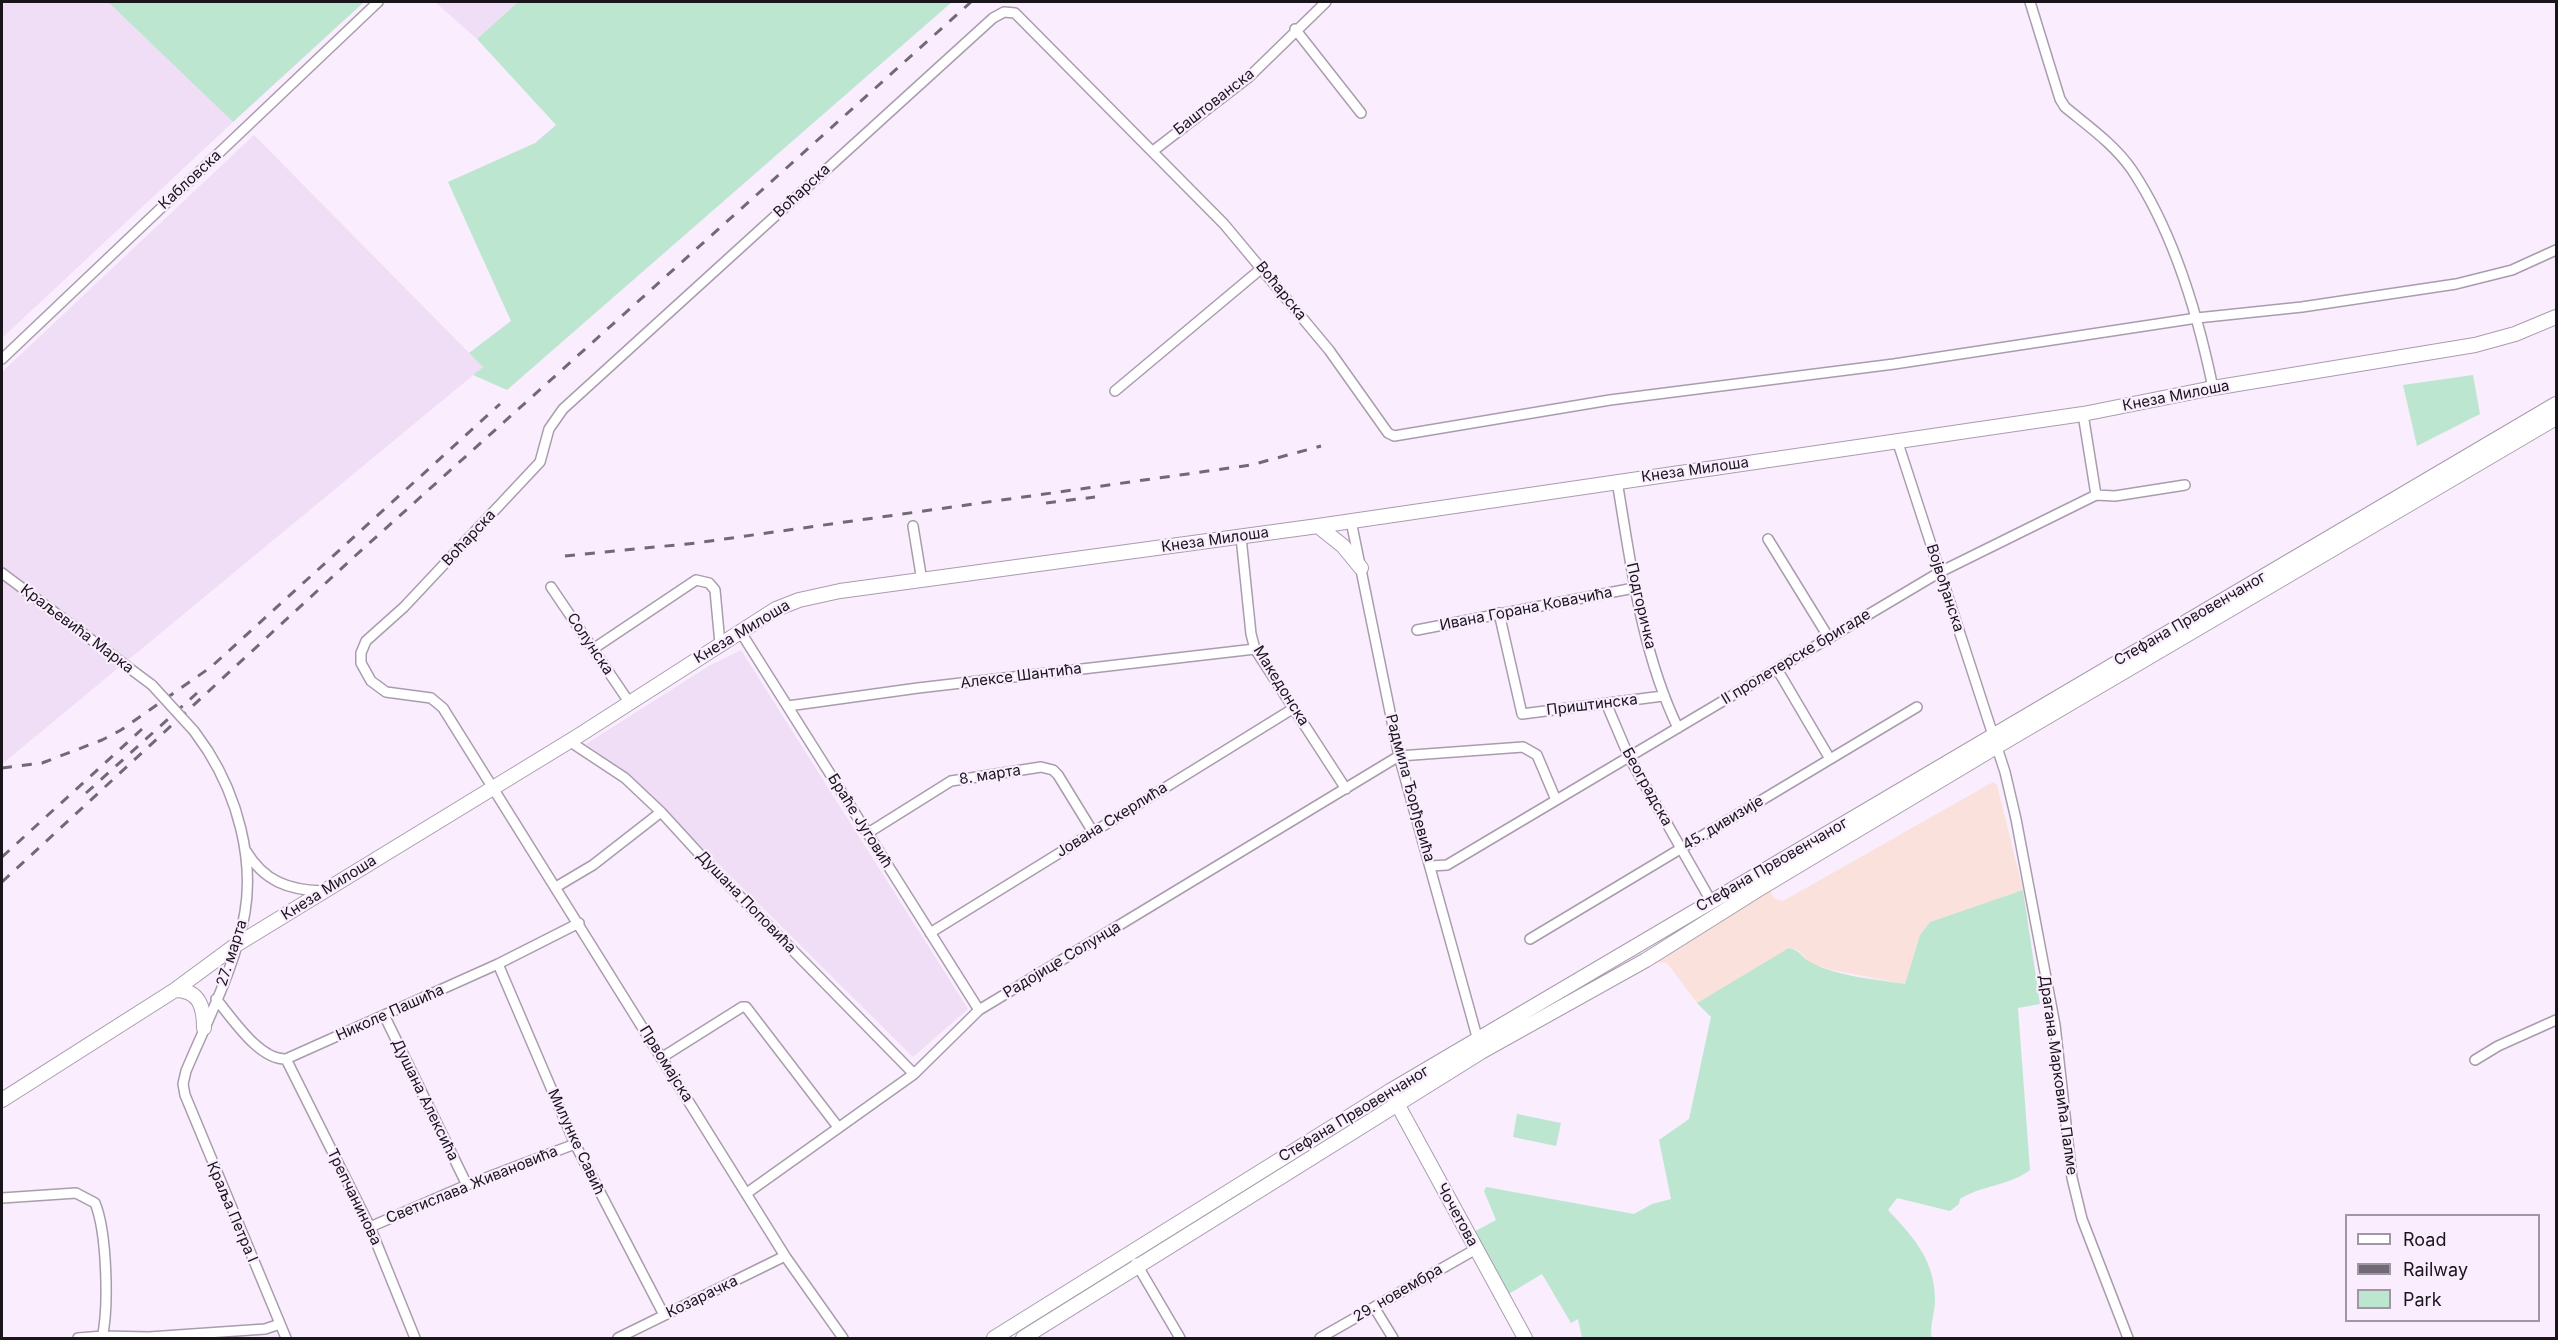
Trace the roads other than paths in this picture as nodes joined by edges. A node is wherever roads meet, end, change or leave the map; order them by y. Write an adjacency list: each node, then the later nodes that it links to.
1 (378, 2): 11 (street, Кабловска)
2 (1326, 2): 4 (street, Баштованска)
3 (2030, 2): 10 (street)
4 (1295, 29): 5 (street); 6 (street, Баштованска)
5 (1361, 112)
6 (1153, 151): 8 (street, Воћарска); 53 (street, Воћарска)
7 (2556, 250): 10 (street)
8 (1262, 268): 10 (street, Воћарска); 13 (street)
9 (2556, 317): 12 (street, Кнеза Милоша)
10 (2197, 318): 12 (street)
11 (2, 359)
12 (2214, 388): 15 (street, Кнеза Милоша)
13 (1115, 391)
14 (2556, 404): 48 (street, Стефана Првовенчаног)
15 (2083, 414): 17 (street, Кнеза Милоша); 20 (street)
16 (2556, 418): 48 (street, Стефана Првовенчаног)
17 (1898, 440): 18 (street, Кнеза Милоша); 27 (street, Војвођанска)
18 (1617, 481): 21 (street, Кнеза Милоша); 31 (street, Подгоричка)
19 (2186, 485): 20 (street)
20 (2096, 495): 27 (street, II пролетерске бригаде)
21 (1351, 520): 23 (street, Кнеза Милоша); 26 (street, Радмила Ђорђевића)
22 (913, 526): 29 (street)
23 (1318, 526): 24 (street, Кнеза Милоша); 26 (street)
24 (1241, 537): 29 (street, Кнеза Милоша); 38 (street, Македонска)
25 (1768, 539): 35 (street)
26 (1361, 568): 50 (street, Радмила Ђорђевића)
27 (1940, 572): 35 (street, II пролетерске бригаде); 48 (street, Војвођанска)
28 (2, 573): 49 (street, Краљевића Марка, bridge)
29 (922, 581): 34 (street, Кнеза Милоша)
30 (551, 587): 37 (street, Солунска)
31 (1634, 588): 32 (street, Ивана Горана Ковачића); 40 (street, Подгоричка)
32 (1499, 614): 33 (street, Ивана Горана Ковачића); 42 (street, Приштинска)
33 (1417, 630)
34 (740, 632): 36 (street, Кнеза Милоша); 43 (street, Браће Југовић)
35 (1829, 638): 39 (street, II пролетерске бригаде)
36 (720, 644): 37 (street); 41 (street, Кнеза Милоша)
37 (593, 649): 41 (street, Солунска)
38 (1255, 649): 43 (street, Алексе Шантића); 45 (street, Македонска)
39 (1778, 669): 46 (street, II пролетерске бригаде); 52 (street)
40 (1663, 696): 42 (street, Приштинска); 46 (street, Подгоричка)
41 (629, 702): 47 (street, Кнеза Милоша)
42 (1606, 703): 51 (street, Београдска)
43 (788, 706): 58 (street, Браће Југовић)
44 (1917, 707): 52 (street, 45. дивизије)
45 (1294, 708): 54 (street, Македонска); 57 (street, Јована Скерлића)
46 (1678, 728): 51 (street, II пролетерске бригаде)
47 (569, 741): 53 (street, Кнеза Милоша); 56 (street, Душана Поповића)
48 (1994, 741): 62 (street, Стефана Првовенчаног); 111 (street, Драгана Марковића Палме)
49 (208, 751): 60 (street, 27. марта)
50 (1399, 756): 54 (street, Радојице Солунца); 55 (street); 61 (street, Радмила Ђорђевића)
51 (1629, 757): 55 (street, II пролетерске бригаде); 59 (street, Београдска)
52 (1830, 759): 59 (street, 45. дивизије)
53 (494, 787): 63 (street, Првомајска); 64 (street, Кнеза Милоша)
54 (1346, 789): 73 (street, Радојице Солунца)
55 (1556, 800): 61 (street, II пролетерске бригаде)
56 (661, 812): 63 (street); 81 (street, Душана Поповића)
57 (1093, 832): 58 (street, 8. марта); 67 (street, Јована Скерлића)
58 (868, 833): 67 (street, Браће Југовић)
59 (1682, 848): 65 (street, Београдска); 68 (street, 45. дивизије)
60 (245, 849): 64 (street); 69 (street, 27. марта)
61 (1431, 866): 77 (street, Радмила Ђорђевића)
62 (1756, 883): 65 (street, Стефана Првовенчаног); 77 (street, Стефана Првовенчаног)
63 (556, 887): 66 (street, Првомајска)
64 (323, 891): 69 (street, Кнеза Милоша)
65 (1711, 901): 77 (street, Стефана Првовенчаног)
66 (579, 923): 70 (street, Николе Пашића); 78 (street, Првомајска)
67 (930, 933): 73 (street, Браће Југовић)
68 (1530, 939)
69 (236, 945): 71 (street, Кнеза Милоша); 72 (street, 27. марта)
70 (498, 964): 74 (street, Николе Пашића); 87 (street, Милунке Савић)
71 (175, 990): 76 (street); 84 (street, Кнеза Милоша)
72 (216, 999): 76 (street, 27. марта); 79 (street)
73 (979, 1010): 81 (street, Радојице Солунца)
74 (384, 1015): 79 (street, Николе Пашића); 88 (street, Душана Алексића)
75 (2556, 1020): 80 (street)
76 (204, 1028): 82 (street, 27. марта)
77 (1479, 1046): 83 (street, Стефана Првовенчаног); 85 (street, Стефана Првовенчаног)
78 (661, 1058): 86 (street); 89 (street, Првомајска)
79 (286, 1059): 91 (street, Трепчанинова)
80 (2475, 1060)
81 (914, 1074): 86 (street, Радојице Солунца)
82 (183, 1084): 98 (street, Краља Петра I)
83 (1390, 1091): 85 (street, Чочетова); 93 (street, Стефана Првовенчаног)
84 (2, 1100)
85 (1397, 1104): 92 (street, Чочетова); 95 (street, Стефана Првовенчаног)
86 (838, 1127): 89 (street, Радојице Солунца)
87 (575, 1144): 88 (street, Светислава Живановића); 97 (street, Милунке Савић)
88 (467, 1185): 91 (street, Светислава Живановића)
89 (747, 1194): 94 (street, Првомајска)
90 (2, 1198): 99 (street)
91 (370, 1227): 102 (street, Трепчанинова)
92 (1476, 1249): 96 (street, 29. новембра); 110 (street, Чочетова)
93 (1129, 1252): 95 (street); 105 (street, Стефана Првовенчаног)
94 (785, 1256): 97 (street, Козарачка); 104 (street, Првомајска)
95 (1138, 1268): 106 (street, Стефана Првовенчаног); 107 (street)
96 (1374, 1306): 108 (street, 29. новембра); 109 (street)
97 (664, 1316): 103 (street, Козарачка)
98 (280, 1323): 99 (street); 101 (street, Краља Петра I)
99 (102, 1337): 100 (street)
100 (78, 1338)
101 (286, 1338)
102 (415, 1338)
103 (618, 1338)
104 (843, 1338)
105 (994, 1338)
106 (1023, 1338)
107 (1180, 1338)
108 (1320, 1338)
109 (1393, 1338)
110 (1525, 1338)
111 (2128, 1338)

